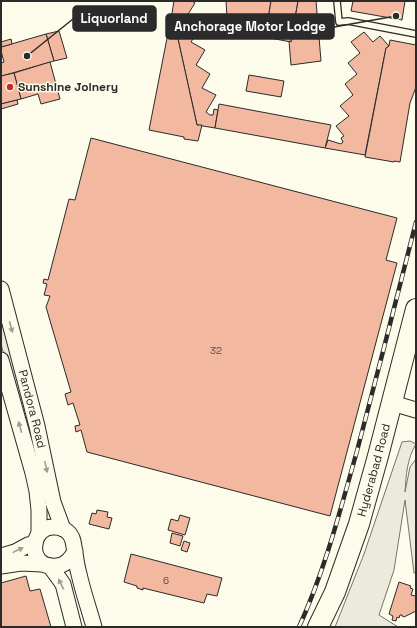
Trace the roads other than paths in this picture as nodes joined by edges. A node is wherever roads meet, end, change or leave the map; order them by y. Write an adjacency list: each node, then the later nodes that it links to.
1 (337, 1): 2 (lane)
2 (416, 34)
3 (1, 289): 8 (main road, Pandora Road, one-way to 8)
4 (416, 309): 6 (highway, Hyderabad Road)
5 (2, 369): 9 (main road, Pandora Road, one-way to 5)
6 (392, 403): 7 (main road); 16 (highway, Hyderabad Road)
7 (416, 410)
8 (63, 529): 9 (main road); 10 (main road)
9 (37, 539): 11 (main road, one-way to 9); 12 (main road)
10 (75, 551): 12 (main road); 15 (main road)
11 (1, 556)
12 (46, 565): 13 (main road); 14 (main road, one-way to 12)
13 (1, 566)
14 (74, 627)
15 (94, 627)
16 (318, 627)

